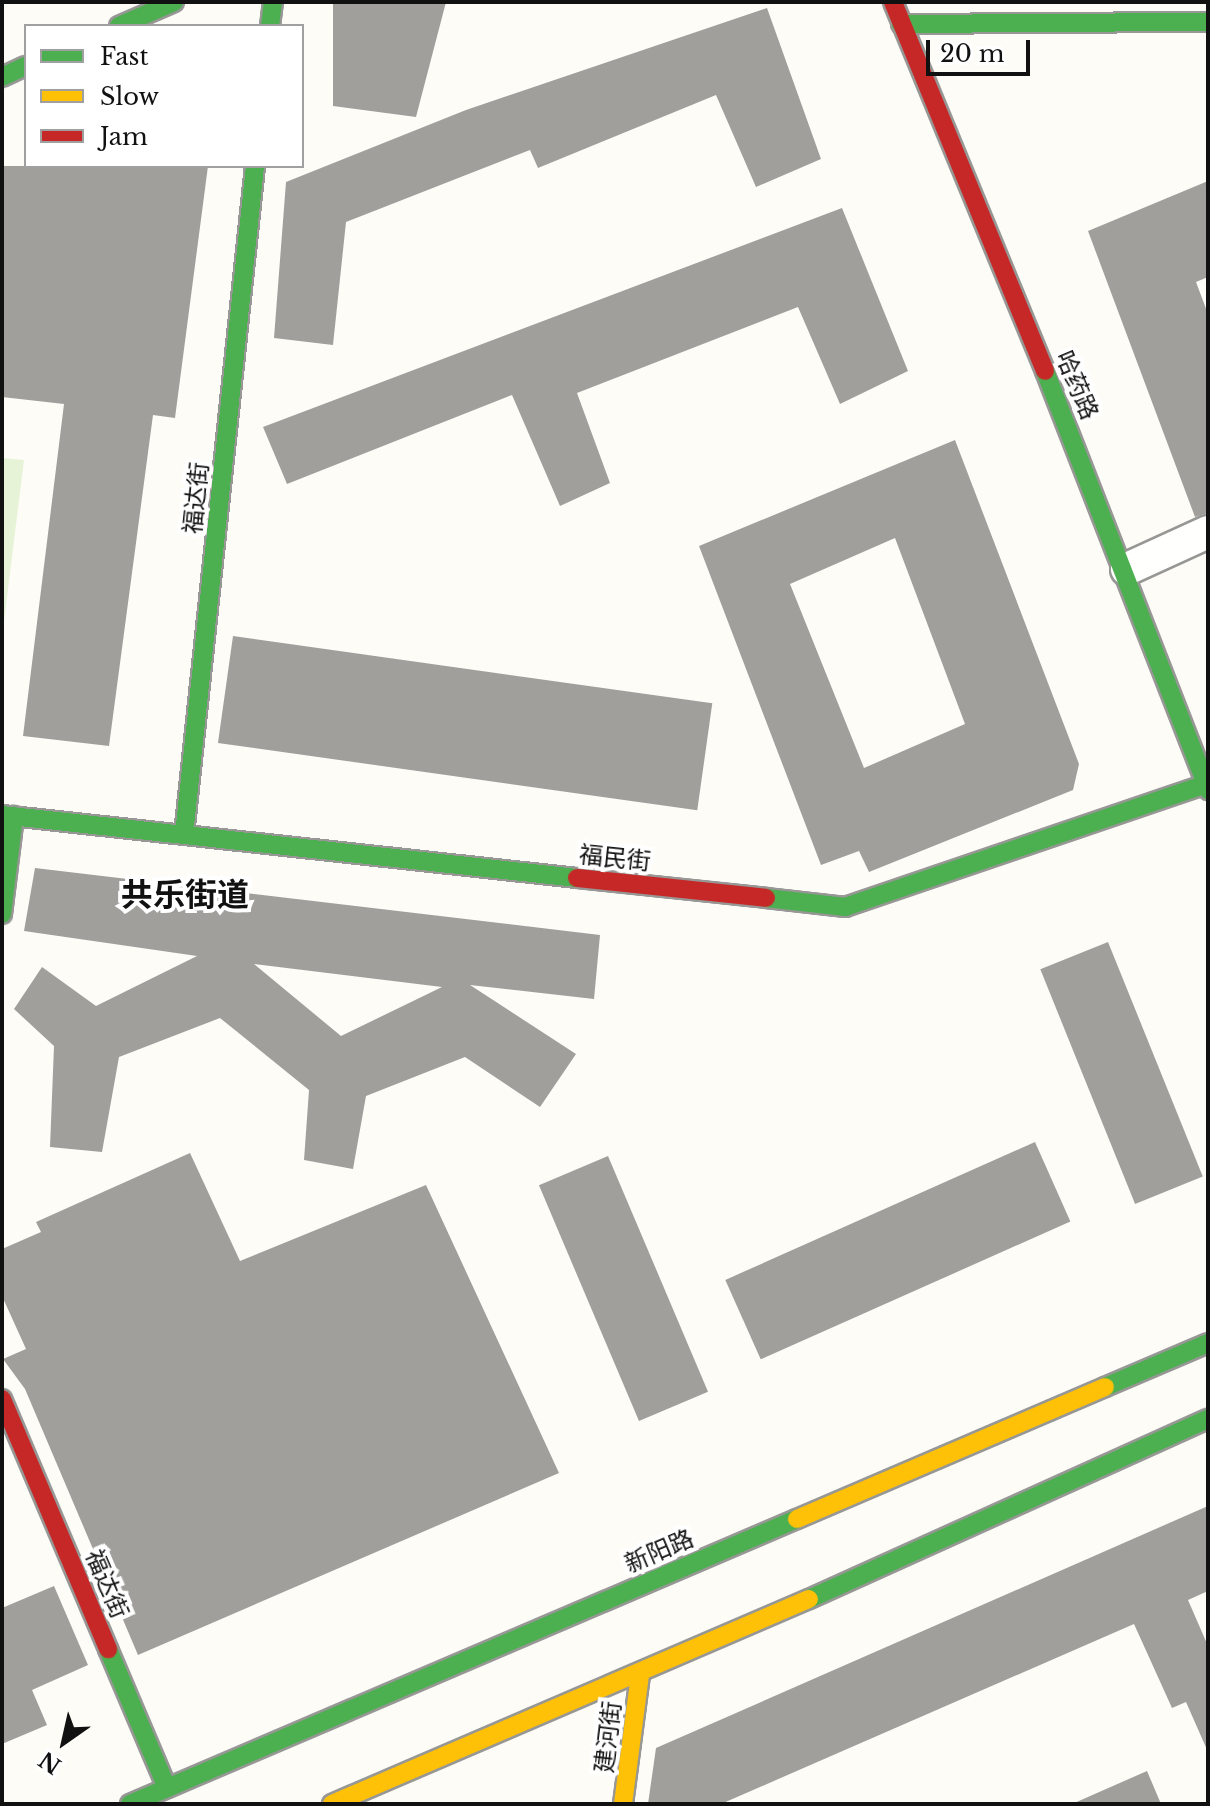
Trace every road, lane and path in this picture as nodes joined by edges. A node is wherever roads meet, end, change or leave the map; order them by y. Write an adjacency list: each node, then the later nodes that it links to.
1 (174, 2): 5 (main road)
2 (273, 2): 6 (main road)
3 (893, 2): 7 (main road, 哈药路)
4 (1208, 22): 7 (main road)
5 (124, 24)
6 (270, 24)
7 (901, 24): 12 (main road, 哈药路)
8 (24, 67): 9 (main road)
9 (2, 77)
10 (255, 168): 15 (main road, 福达街)
11 (1208, 532): 12 (street)
12 (1127, 569): 13 (main road, 哈药路)
13 (1207, 787): 15 (main road, 福民街)
14 (8, 816): 15 (main road, 福民街); 16 (main road)
15 (184, 835)
16 (2, 914)
17 (1208, 1343): 21 (main road, 新阳路)
18 (5, 1415): 21 (main road, 福达街)
19 (1208, 1419): 20 (main road)
20 (640, 1675): 23 (main road); 24 (main road, 建河街)
21 (167, 1788): 22 (main road, 新阳路)
22 (130, 1804)
23 (332, 1804)
24 (623, 1804)

